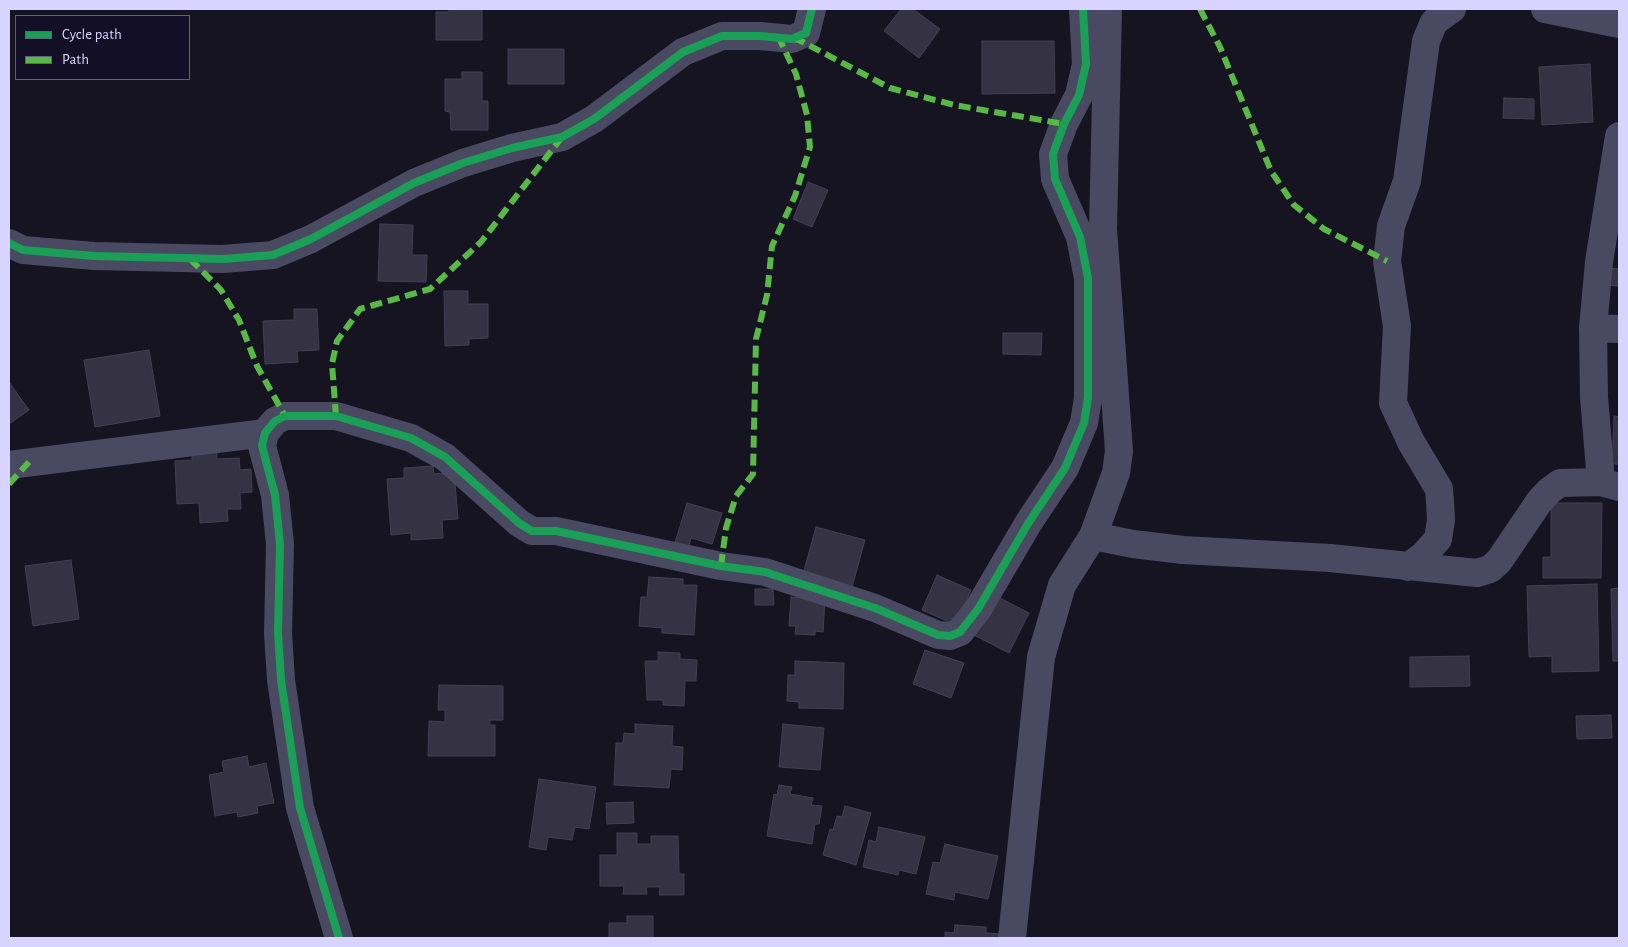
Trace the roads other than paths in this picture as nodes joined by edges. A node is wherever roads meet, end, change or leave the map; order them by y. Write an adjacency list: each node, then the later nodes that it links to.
1 (812, 9): 8 (street)
2 (1083, 9): 10 (street)
3 (1108, 9): 13 (street)
4 (1452, 9): 14 (street)
5 (1545, 9): 6 (street)
6 (1619, 24)
7 (1619, 136): 9 (street)
8 (9, 243)
9 (1606, 328): 12 (street)
10 (265, 434): 11 (street); 15 (street)
11 (9, 465)
12 (1610, 484): 14 (street)
13 (1092, 536): 14 (street); 16 (street)
14 (1408, 567)
15 (339, 938)
16 (1012, 938)

